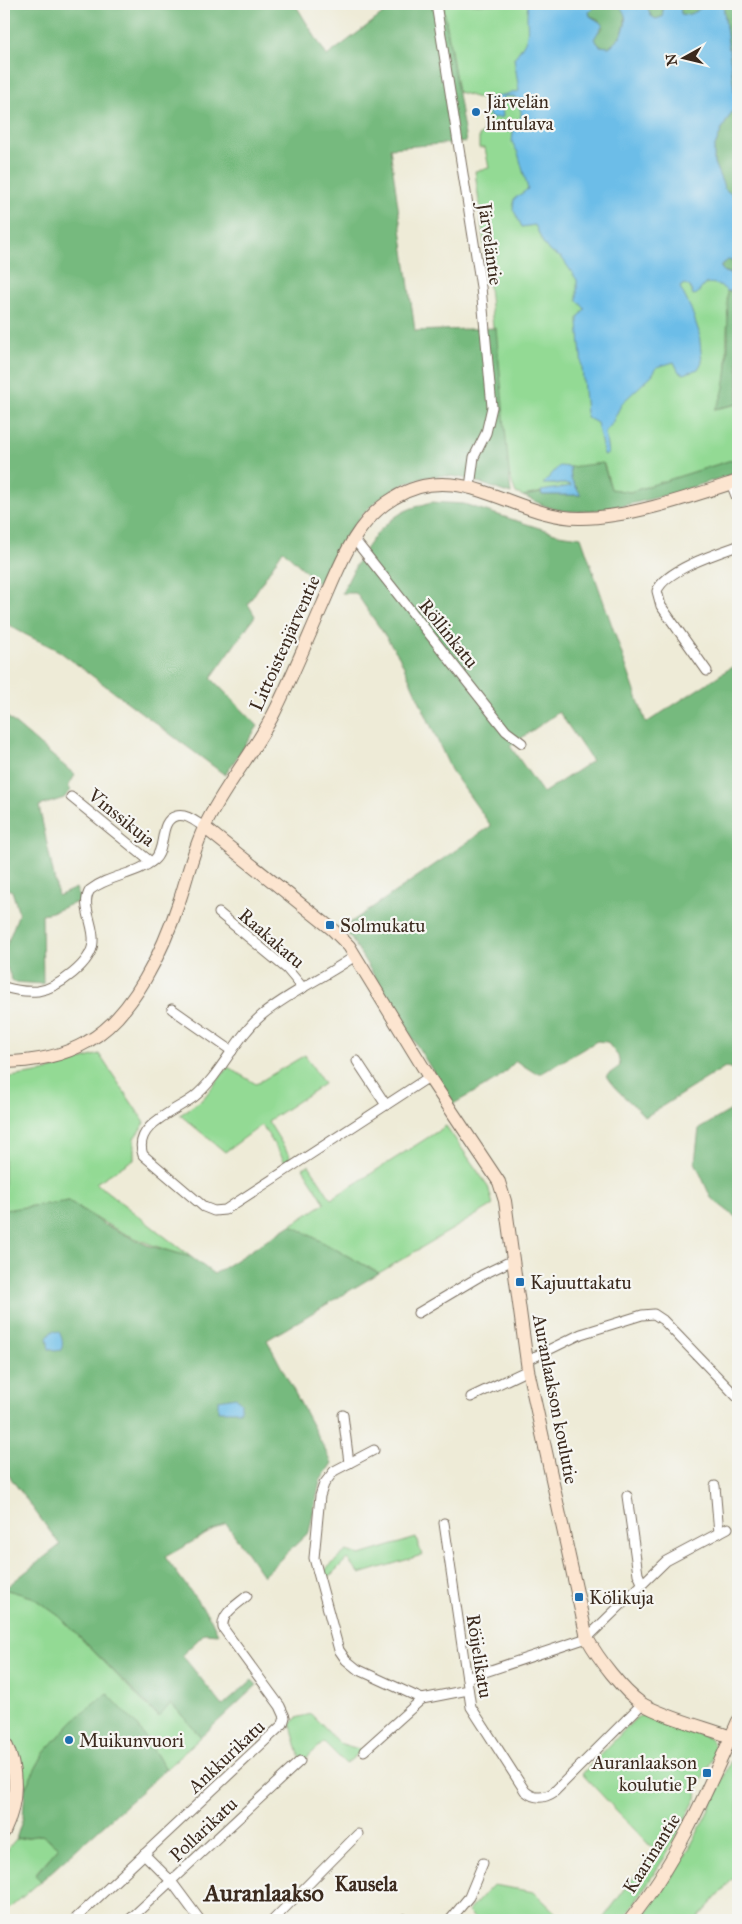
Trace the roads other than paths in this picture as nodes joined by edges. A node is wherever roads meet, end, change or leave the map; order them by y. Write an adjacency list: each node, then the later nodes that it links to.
1 (436, 4): 3 (street, Järveläntie)
2 (735, 482): 3 (street, Littoistenjärventie); 4 (street)
3 (470, 487): 5 (street, Littoistenjärventie)
4 (738, 502)
5 (354, 539): 8 (street, Röllinkatu); 10 (street, Littoistenjärventie)
6 (738, 546): 7 (street)
7 (707, 670)
8 (522, 743)
9 (71, 797): 11 (street, Vinssikuja)
10 (204, 827): 11 (street); 13 (street, Auranlaakson koulutie); 19 (street, Littoistenjärventie)
11 (152, 862): 14 (street)
12 (219, 913): 15 (street, Raakakatu)
13 (355, 956): 15 (street); 20 (street, Auranlaakson koulutie)
14 (4, 987)
15 (303, 988): 17 (street)
16 (172, 1008): 17 (street)
17 (232, 1051): 21 (street)
18 (357, 1061): 21 (street)
19 (4, 1062)
20 (428, 1077): 21 (street); 22 (street, Auranlaakson koulutie)
21 (386, 1105)
22 (513, 1260): 23 (street); 24 (street, Auranlaakson koulutie)
23 (418, 1313)
24 (527, 1365): 25 (street); 26 (street); 37 (street, Auranlaakson koulutie)
25 (471, 1398)
26 (738, 1398)
27 (343, 1415): 29 (street)
28 (374, 1450): 29 (street)
29 (349, 1463): 40 (street)
30 (715, 1486): 34 (street)
31 (627, 1496): 35 (street)
32 (444, 1523): 38 (street, Röijelikatu)
33 (728, 1528): 34 (street)
34 (719, 1532): 35 (street)
35 (642, 1583): 37 (street)
36 (247, 1596): 49 (street, Ankkurikatu)
37 (587, 1638): 38 (street); 41 (street, Auranlaakson koulutie)
38 (467, 1678): 39 (street, Röijelikatu)
39 (468, 1690): 40 (street); 41 (street, Röijelikatu)
40 (422, 1699): 45 (street)
41 (642, 1704): 43 (street, Auranlaakson koulutie)
42 (738, 1721): 43 (street, Kaarinantie)
43 (731, 1737): 57 (street, Kaarinantie)
44 (4, 1740): 47 (street)
45 (364, 1751)
46 (300, 1761): 51 (street, Pollarikatu)
47 (4, 1832)
48 (358, 1834): 55 (street)
49 (144, 1854): 51 (street); 52 (street, Ankkurikatu)
50 (483, 1863): 56 (street)
51 (171, 1882): 53 (street, Pollarikatu); 54 (street)
52 (74, 1920)
53 (129, 1920)
54 (200, 1920)
55 (273, 1920)
56 (450, 1920)
57 (630, 1920)

